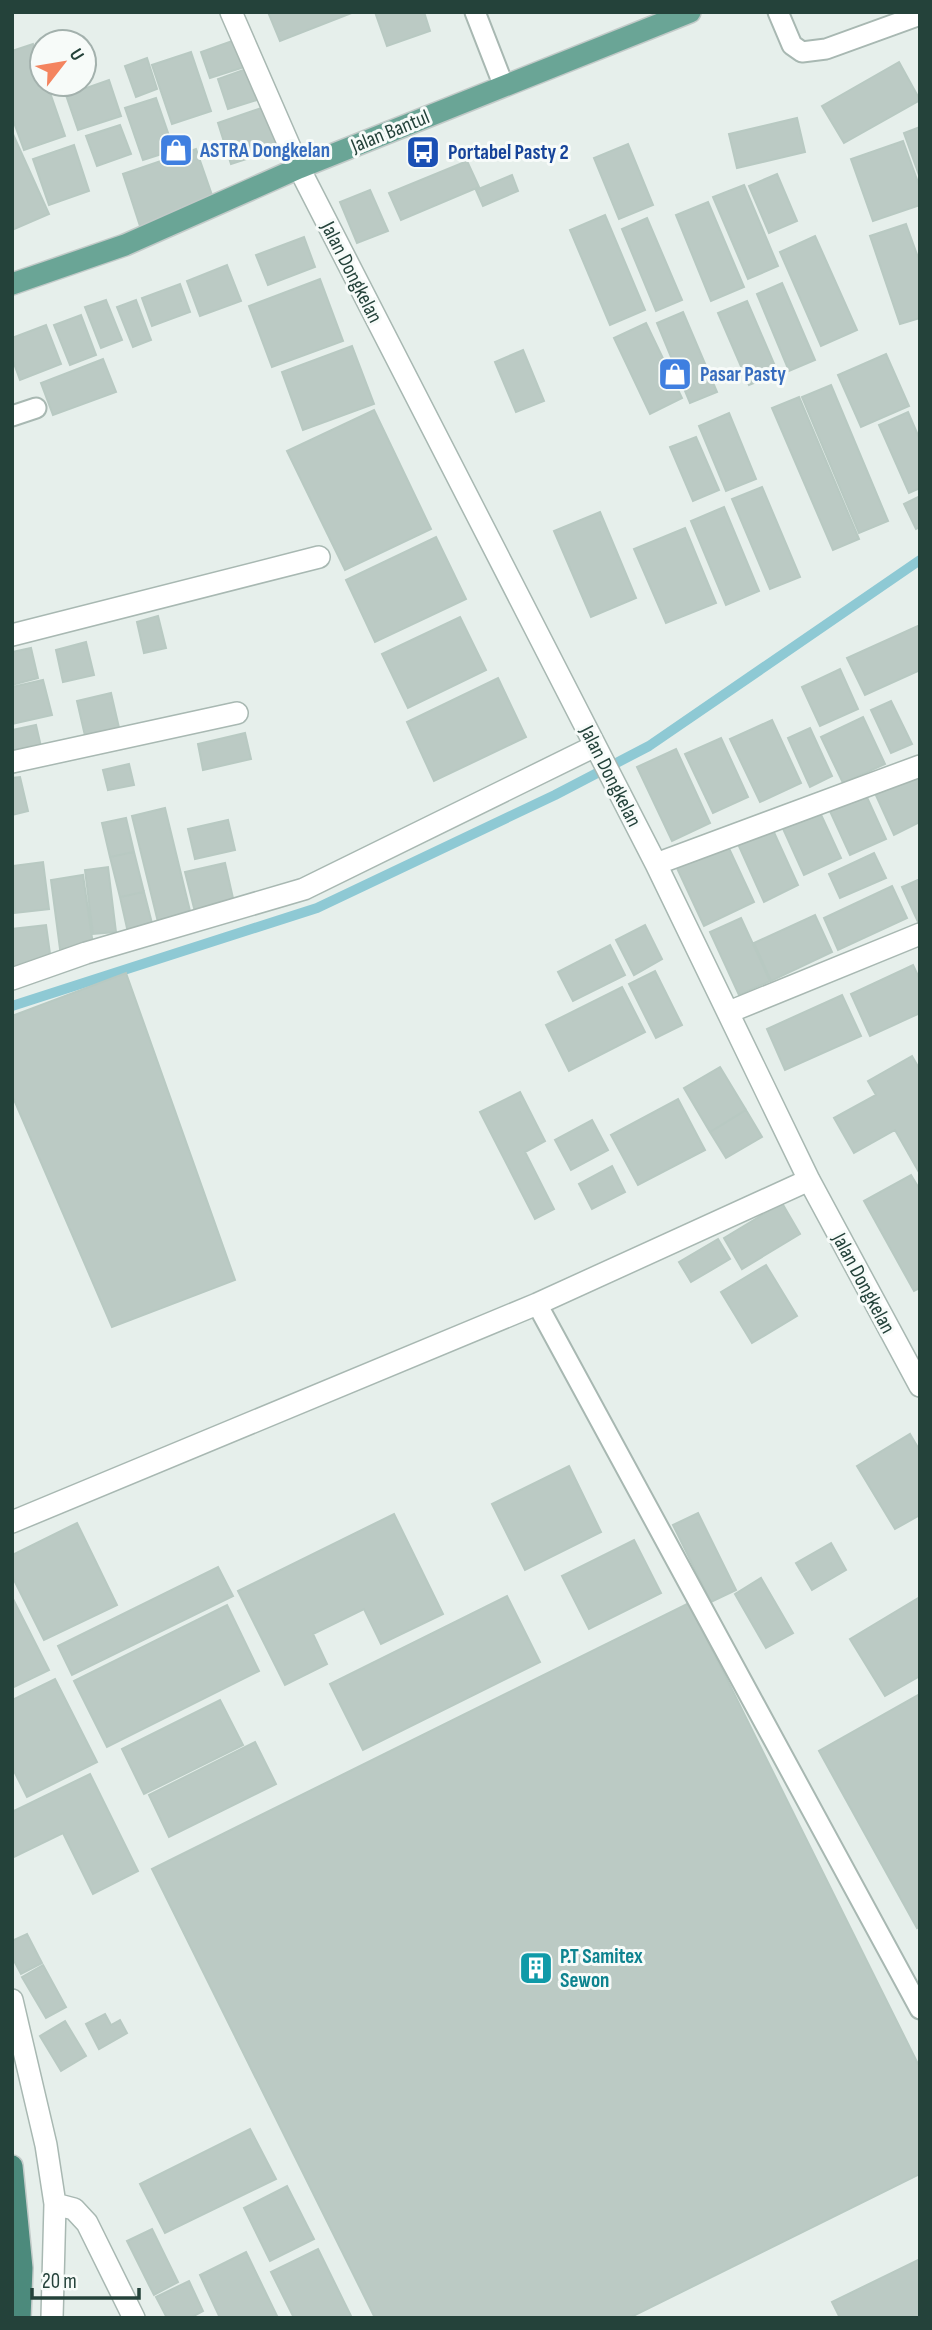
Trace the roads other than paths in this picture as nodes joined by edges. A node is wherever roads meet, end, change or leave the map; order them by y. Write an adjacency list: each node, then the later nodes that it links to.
1 (231, 12): 7 (street, Jalan Dongkelan)
2 (475, 12): 6 (lane)
3 (691, 12): 6 (main road, Jalan Bantul)
4 (778, 12): 5 (lane)
5 (920, 15)
6 (503, 84): 7 (main road, Jalan Bantul)
7 (299, 168): 8 (main road, Jalan Bantul); 14 (street, Jalan Dongkelan)
8 (12, 284)
9 (37, 408): 10 (lane)
10 (12, 416)
11 (319, 557): 12 (street)
12 (12, 635)
13 (237, 713): 15 (street)
14 (595, 746): 17 (street, Jalan Dongkelan); 19 (street)
15 (12, 762)
16 (920, 766): 17 (street)
17 (656, 864): 20 (street, Jalan Dongkelan)
18 (920, 934): 20 (street)
19 (12, 979)
20 (729, 1012): 21 (street, Jalan Dongkelan)
21 (809, 1180): 22 (street); 23 (street, Jalan Dongkelan)
22 (537, 1304): 24 (street); 26 (lane)
23 (920, 1386)
24 (12, 1522)
25 (12, 2000): 28 (street)
26 (920, 2009)
27 (12, 2166): 29 (highway)
28 (55, 2204): 30 (street); 31 (street)
29 (20, 2318)
30 (52, 2318)
31 (134, 2318)

